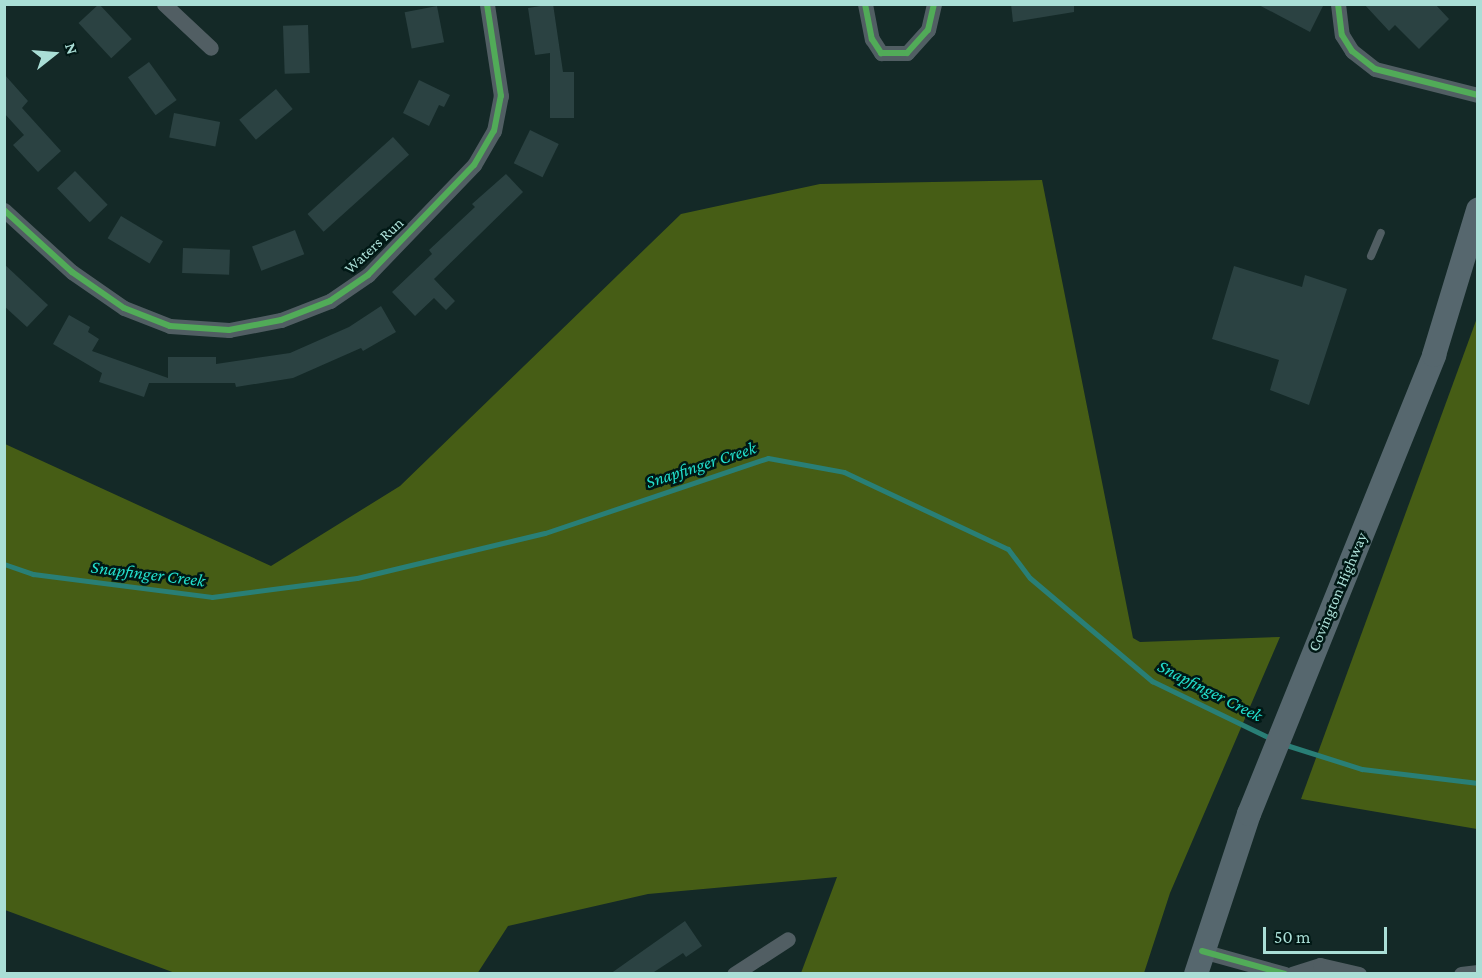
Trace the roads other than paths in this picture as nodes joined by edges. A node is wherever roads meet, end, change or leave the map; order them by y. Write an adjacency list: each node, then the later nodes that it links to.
1 (164, 4): 6 (street)
2 (487, 4): 8 (street, Waters Run)
3 (865, 4): 4 (street)
4 (934, 4)
5 (1338, 4): 7 (street)
6 (211, 48)
7 (1478, 94)
8 (4, 210)
9 (1478, 210): 13 (main road, Covington Highway)
10 (1381, 233): 11 (lane)
11 (1371, 256)
12 (788, 939): 16 (street)
13 (1201, 967): 17 (street)
14 (1326, 970): 18 (street); 19 (street)
15 (1478, 972): 20 (street)
16 (734, 974)
17 (1285, 974)
18 (1292, 974)
19 (1359, 974)
20 (1461, 974)

